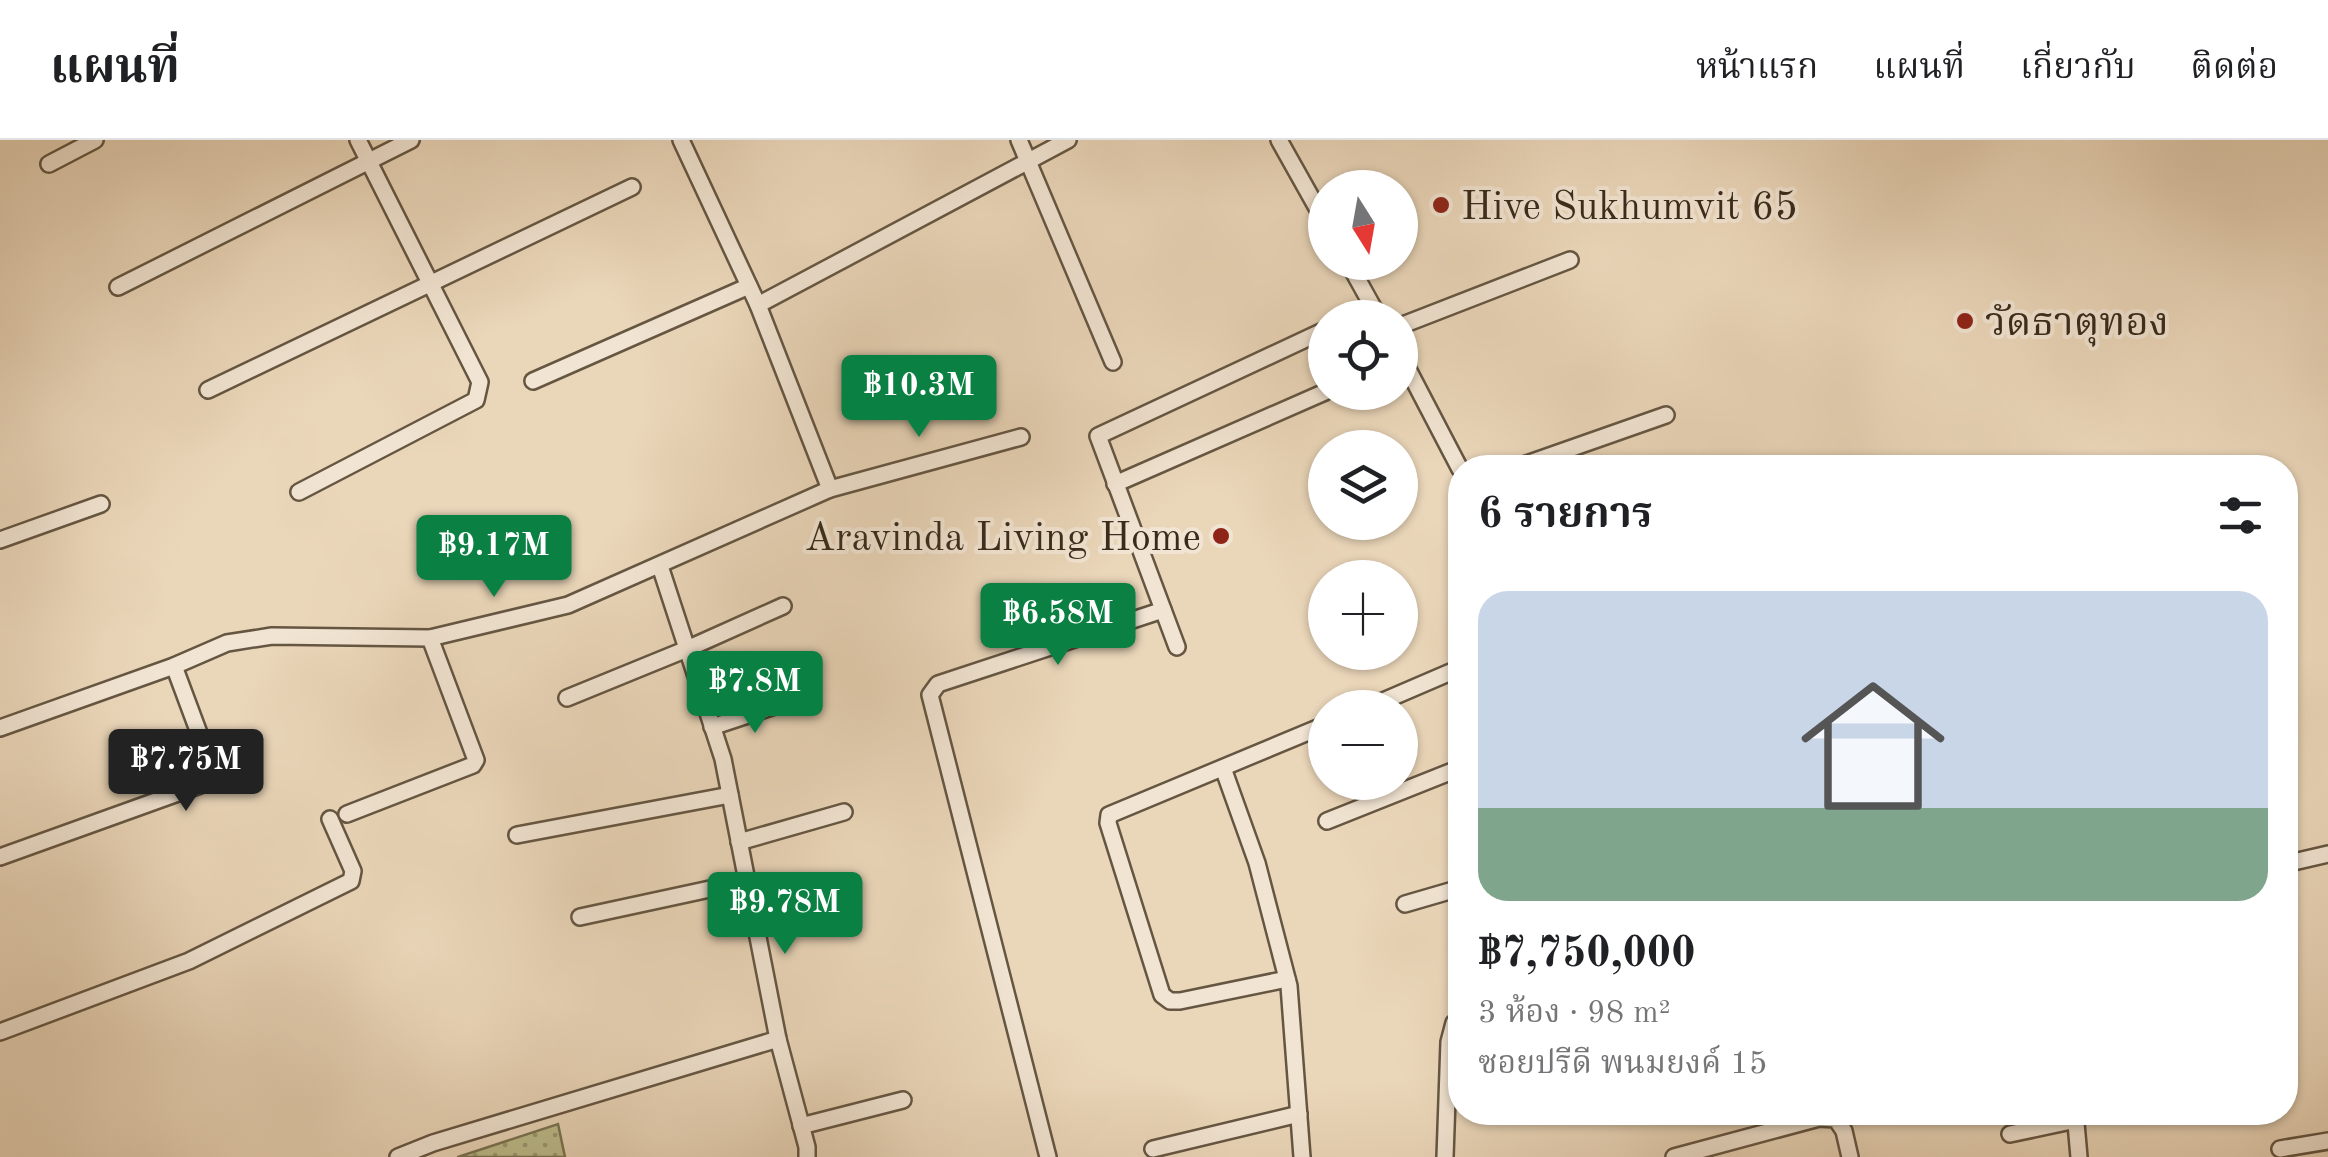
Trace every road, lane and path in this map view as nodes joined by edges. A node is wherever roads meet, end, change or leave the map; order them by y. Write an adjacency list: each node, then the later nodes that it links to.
1 (95, 140): 10 (street)
2 (358, 140): 8 (street)
3 (410, 140): 8 (street)
4 (681, 140): 15 (street)
5 (1019, 140): 9 (street)
6 (1068, 140): 9 (street)
7 (1279, 140): 12 (street)
8 (369, 160): 14 (street); 16 (street)
9 (1029, 162): 17 (street); 20 (street)
10 (49, 164)
11 (632, 187): 14 (street)
12 (1308, 192)
13 (1570, 260): 18 (street)
14 (430, 284): 23 (street); 31 (street)
15 (749, 286): 17 (street); 21 (street)
16 (118, 288)
17 (758, 305): 30 (street)
18 (1418, 319)
19 (1308, 338): 29 (street)
20 (1113, 362)
21 (533, 380)
22 (1418, 389): 27 (street)
23 (208, 390)
24 (1308, 399): 29 (street)
25 (1666, 416): 28 (street)
26 (1021, 437): 30 (street)
27 (1453, 455)
28 (1552, 455)
29 (1116, 484): 36 (street)
30 (830, 489): 34 (street)
31 (299, 492)
32 (100, 504): 33 (street)
33 (0, 540)
34 (660, 566): 37 (street); 39 (street)
35 (783, 606): 39 (street)
36 (1162, 610): 38 (street); 81 (street)
37 (430, 638): 40 (street); 52 (street)
38 (1178, 646)
39 (687, 650): 43 (street); 45 (street)
40 (174, 666): 46 (street); 58 (street)
41 (1448, 673): 42 (street)
42 (1409, 690)
43 (566, 698)
44 (784, 703): 45 (street)
45 (712, 726): 50 (street)
46 (0, 728)
47 (1308, 732): 48 (street)
48 (1223, 768): 64 (street); 64 (street)
49 (1448, 773): 54 (street)
50 (730, 795): 55 (street); 56 (street)
51 (844, 812): 56 (street)
52 (348, 814)
53 (330, 819): 65 (street)
54 (1327, 821)
55 (517, 835)
56 (739, 842): 60 (street)
57 (2328, 854): 59 (street)
58 (0, 856)
59 (2298, 861)
60 (747, 881): 63 (street); 66 (street)
61 (1448, 891): 62 (street)
62 (1405, 904)
63 (580, 917)
64 (1287, 978): 69 (street)
65 (0, 1032)
66 (778, 1039): 74 (street); 79 (street)
67 (1448, 1071): 83 (street)
68 (904, 1100): 74 (street)
69 (1299, 1114): 77 (street); 82 (street)
70 (1793, 1125): 84 (street)
71 (1840, 1125): 85 (street)
72 (2042, 1125): 75 (street)
73 (2076, 1125): 86 (street)
74 (801, 1126): 80 (street)
75 (2010, 1134)
76 (2328, 1141): 78 (street)
77 (1154, 1149)
78 (2280, 1149)
79 (398, 1157)
80 (807, 1157)
81 (1048, 1157)
82 (1302, 1157)
83 (1445, 1157)
84 (1674, 1157)
85 (1850, 1157)
86 (2079, 1157)

